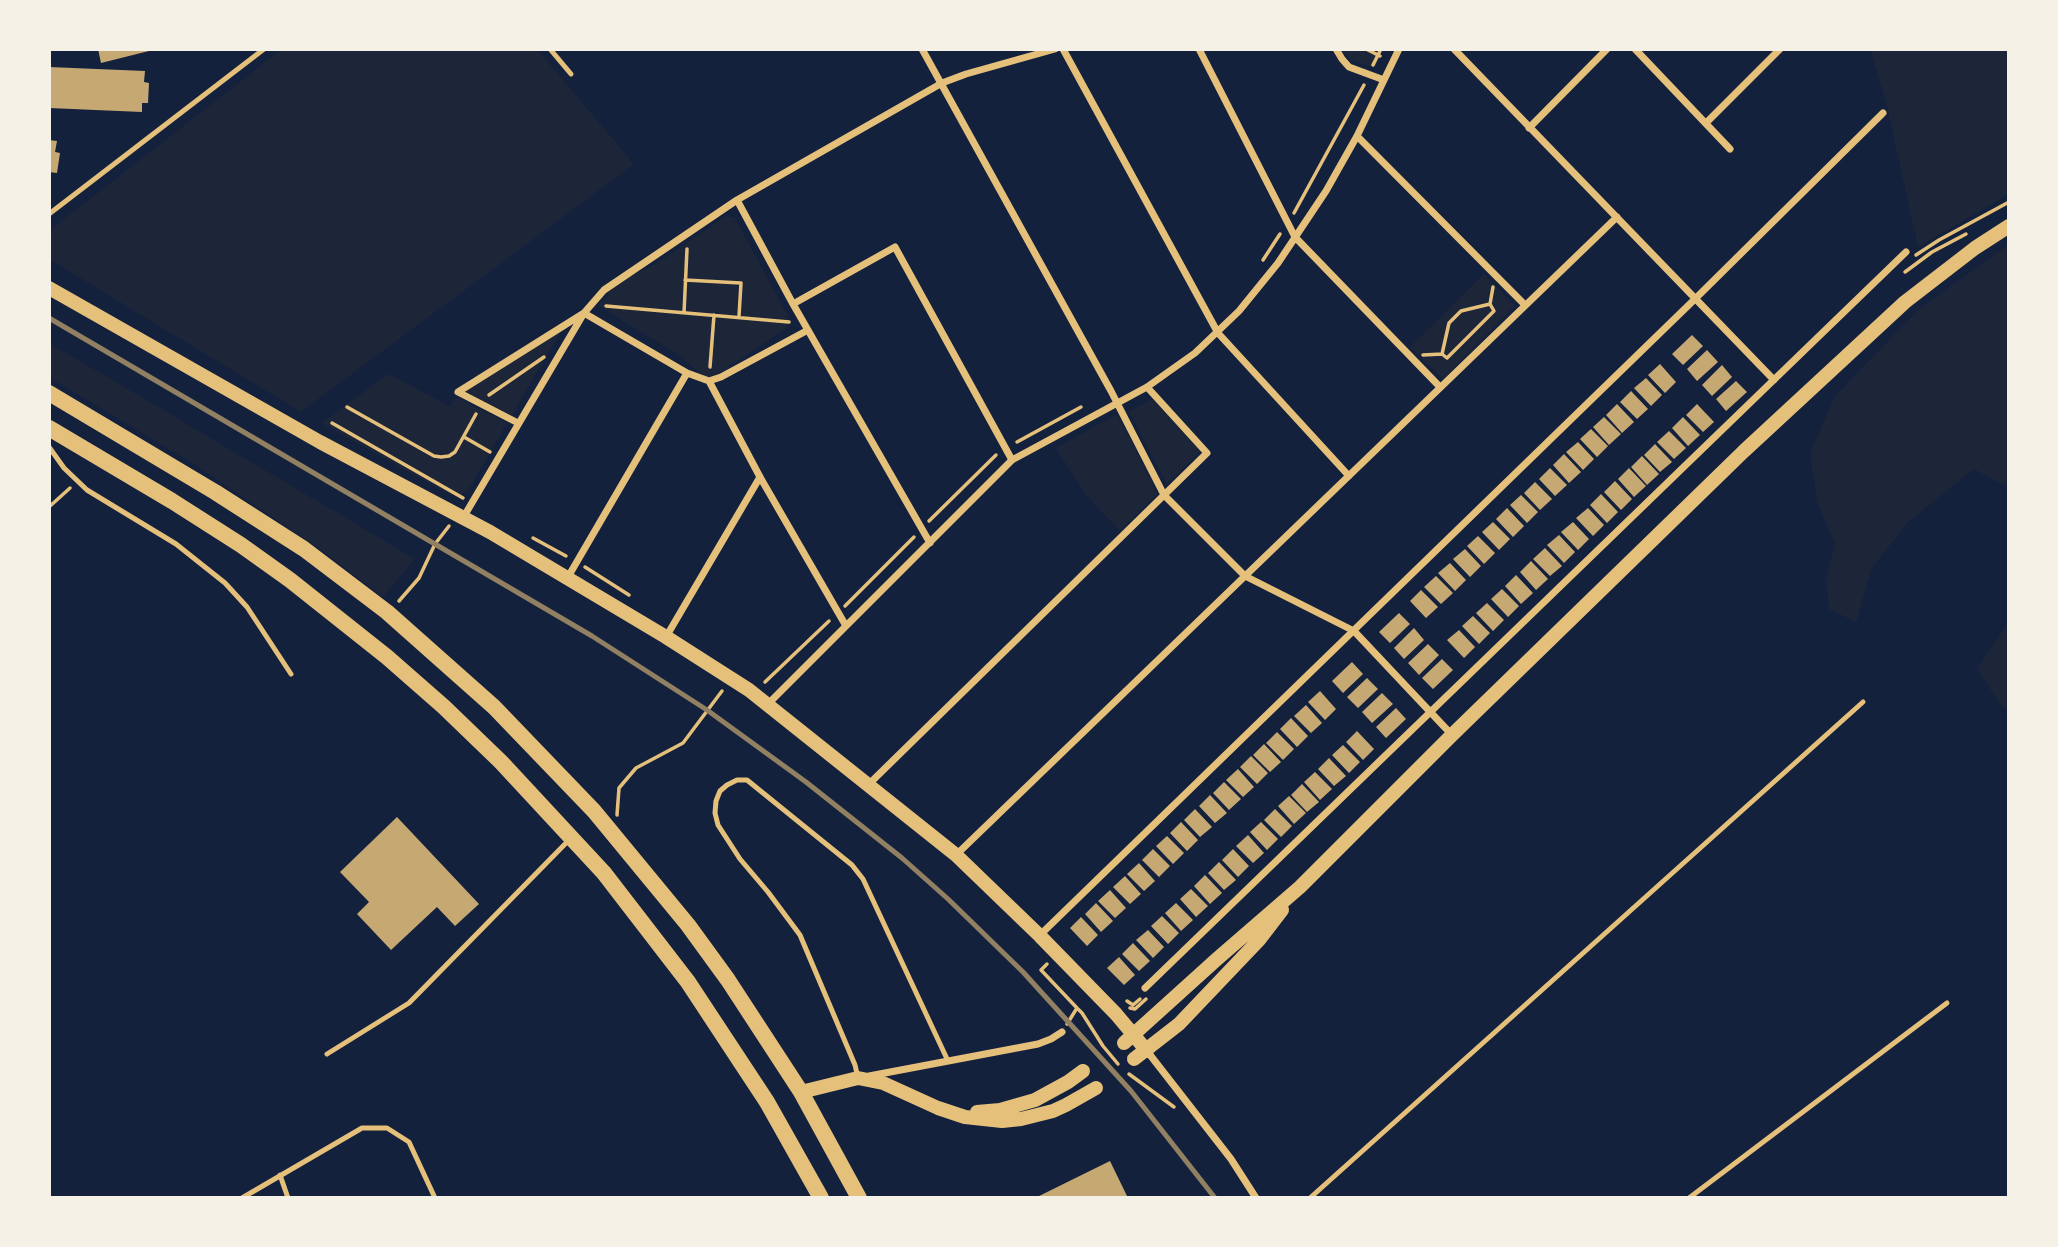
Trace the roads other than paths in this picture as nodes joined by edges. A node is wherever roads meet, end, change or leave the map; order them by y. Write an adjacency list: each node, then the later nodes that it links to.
1 (264, 49): 22 (lane)
2 (550, 49): 13 (lane)
3 (922, 49): 15 (street)
4 (1055, 49): 15 (street)
5 (1063, 49): 33 (street)
6 (1199, 49): 25 (street)
7 (1336, 49): 14 (street)
8 (1399, 49): 14 (street)
9 (1454, 49): 18 (street)
10 (1607, 49): 18 (street)
11 (1635, 49): 17 (street)
12 (1780, 49): 17 (street)
13 (571, 74)
14 (1384, 80): 19 (street)
15 (942, 83): 21 (street); 40 (street)
16 (1883, 113): 28 (street)
17 (1706, 123): 20 (street)
18 (1529, 128): 23 (street)
19 (1357, 136): 25 (street); 30 (street)
20 (1730, 149)
21 (737, 200): 29 (street); 31 (street)
22 (49, 214)
23 (1617, 217): 28 (street); 30 (street)
24 (2009, 226): 59 (main road)
25 (1296, 237): 33 (street); 38 (street)
26 (1906, 252): 35 (street)
27 (49, 288): 48 (main road)
28 (1696, 298): 35 (street); 53 (street)
29 (793, 304): 32 (street); 44 (street)
30 (1525, 305): 38 (street)
31 (584, 313): 34 (street); 41 (street); 41 (street)
32 (808, 330): 36 (street); 49 (street)
33 (1217, 333): 37 (street); 45 (street)
34 (687, 373): 36 (street); 51 (street)
35 (1774, 380): 58 (street)
36 (709, 381): 46 (street)
37 (1147, 387): 40 (street); 47 (street)
38 (1440, 387): 45 (street)
39 (49, 393): 76 (main road)
40 (1118, 404): 44 (street); 47 (street)
41 (518, 423): 48 (street)
42 (49, 428): 61 (main road)
43 (49, 447): 55 (lane)
44 (1012, 460): 49 (street)
45 (1349, 475): 50 (street)
46 (760, 477): 52 (street); 54 (street)
47 (1164, 495): 50 (street); 60 (street)
48 (460, 516): 51 (main road)
49 (930, 543): 52 (street)
50 (1245, 576): 53 (street); 62 (street)
51 (568, 577): 54 (main road)
52 (846, 626): 57 (street)
53 (1354, 631): 58 (street); 64 (street)
54 (666, 636): 57 (main road)
55 (291, 674)
56 (1863, 702): 85 (lane)
57 (768, 704): 60 (main road)
58 (1430, 712): 59 (street); 65 (street)
59 (1452, 735): 63 (main road)
60 (869, 784): 62 (main road)
61 (572, 836): 70 (lane); 82 (main road)
62 (956, 855): 64 (main road)
63 (1300, 887): 68 (main road); 69 (main road)
64 (1040, 936): 68 (main road)
65 (1145, 988)
66 (1947, 1003): 86 (lane)
67 (1062, 1032): 71 (street)
68 (1128, 1039): 69 (main road)
69 (1147, 1051): 72 (main road); 84 (street)
70 (327, 1054)
71 (948, 1061): 74 (street); 74 (lane)
72 (1128, 1064)
73 (1083, 1071): 77 (main road)
74 (858, 1078): 76 (main road); 77 (main road)
75 (1096, 1088): 77 (main road)
76 (801, 1092): 83 (main road)
77 (948, 1111)
78 (279, 1175): 79 (lane); 80 (lane); 81 (lane)
79 (242, 1198)
80 (288, 1198)
81 (435, 1198)
82 (821, 1198)
83 (859, 1198)
84 (1256, 1198)
85 (1310, 1198)
86 (1689, 1198)

